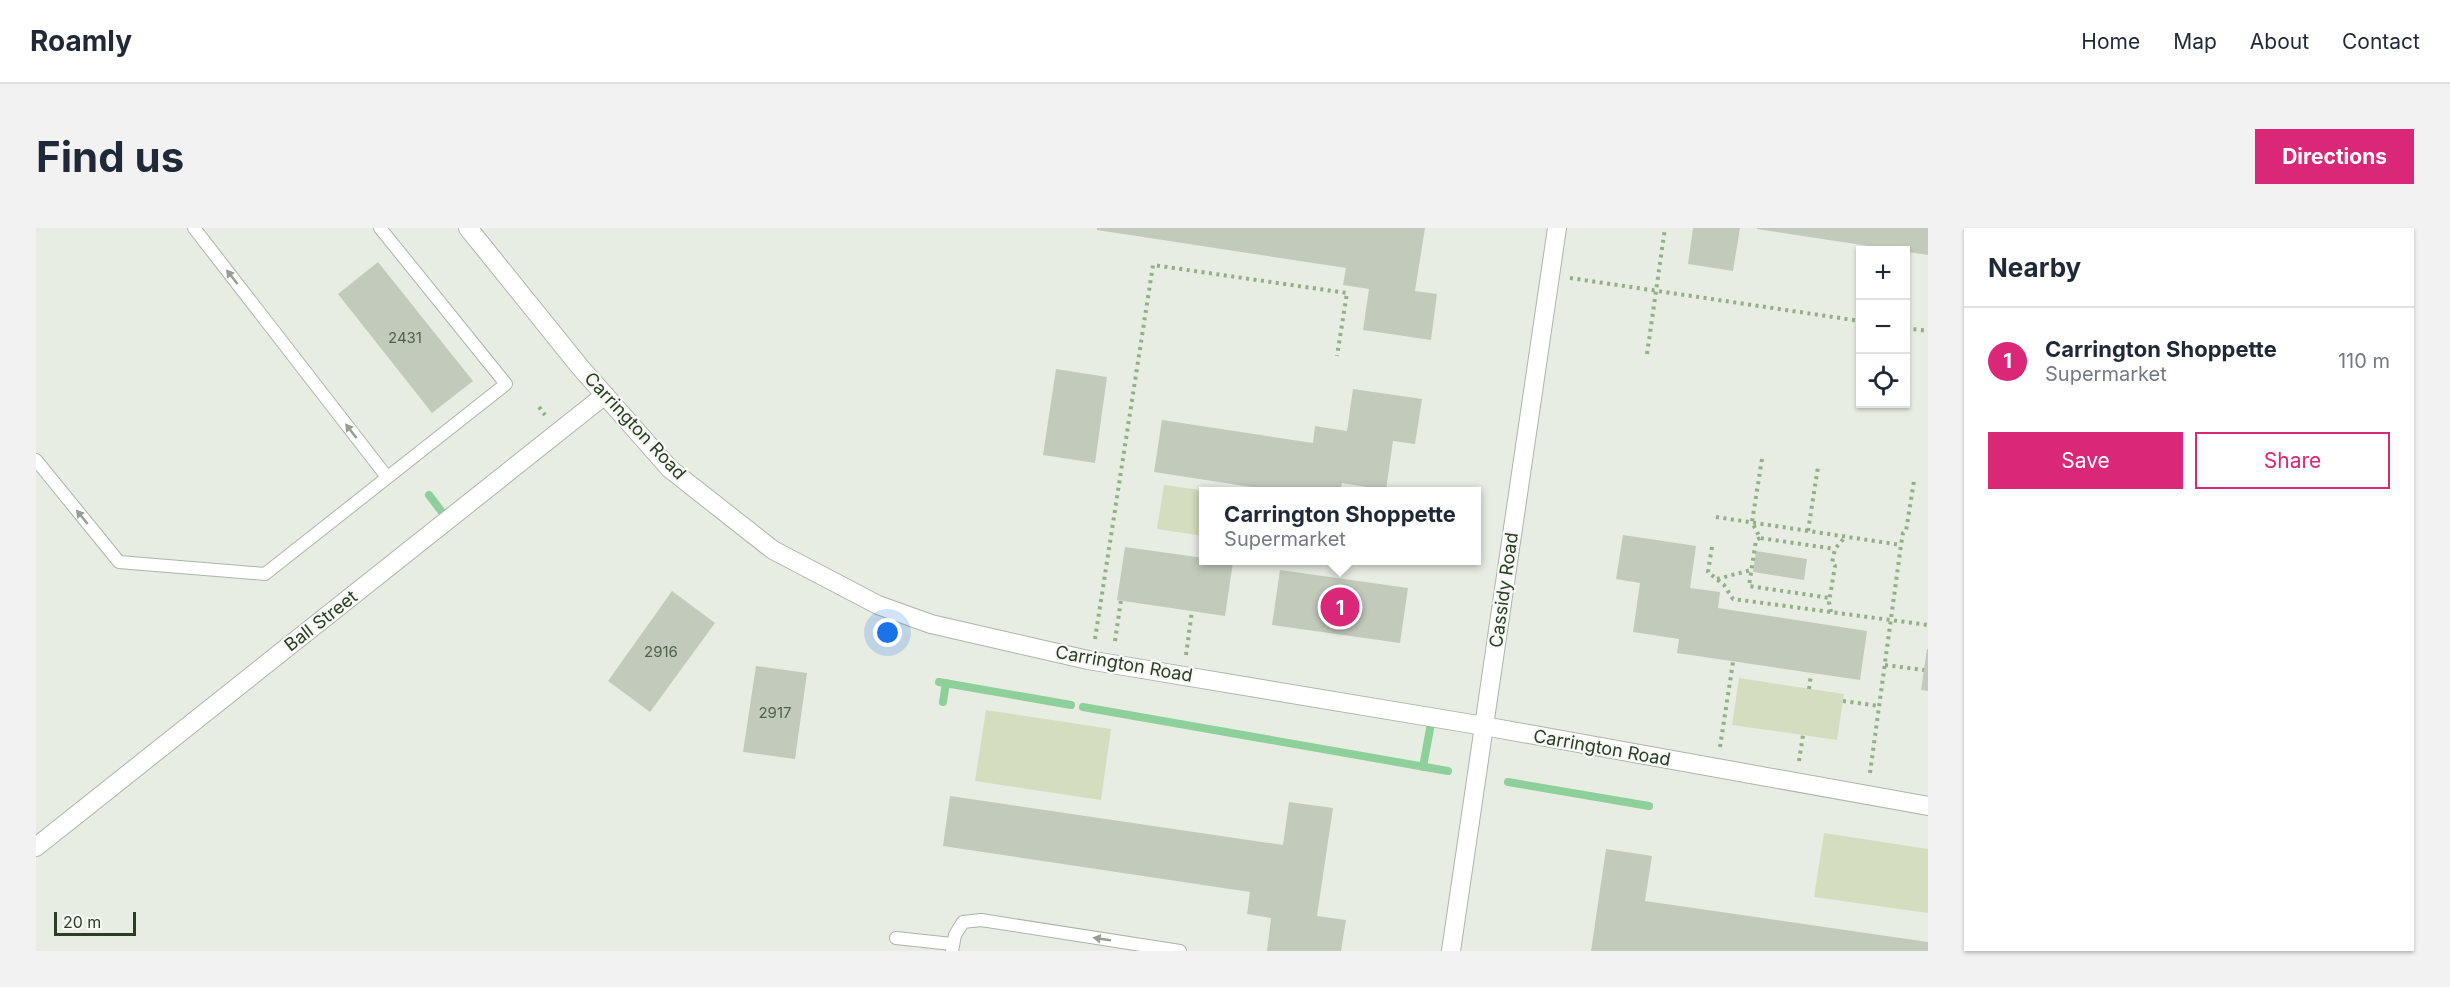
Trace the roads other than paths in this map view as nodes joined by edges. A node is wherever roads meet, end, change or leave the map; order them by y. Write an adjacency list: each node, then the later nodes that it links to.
1 (194, 228): 7 (lane, one-way to 1)
2 (380, 228): 7 (lane)
3 (468, 228): 5 (street, Carrington Road)
4 (1557, 228): 8 (street, Cassidy Road)
5 (605, 395): 8 (street, Carrington Road); 10 (street, Ball Street)
6 (36, 460): 7 (lane, one-way to 6)
7 (387, 477)
8 (1484, 726): 9 (street, Carrington Road); 14 (street, Cassidy Road)
9 (1928, 806)
10 (36, 847)
11 (896, 938): 12 (lane)
12 (952, 948): 13 (lane, one-way to 12)
13 (1180, 951)
14 (1451, 951)

